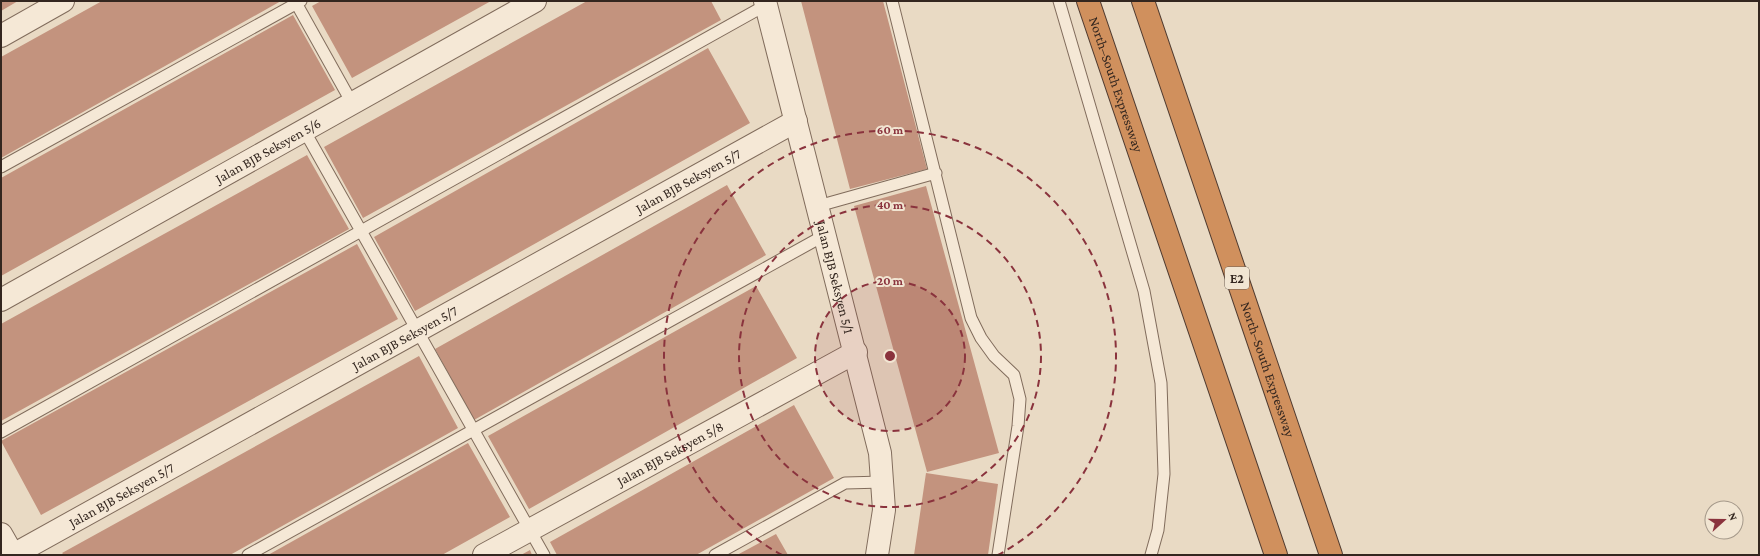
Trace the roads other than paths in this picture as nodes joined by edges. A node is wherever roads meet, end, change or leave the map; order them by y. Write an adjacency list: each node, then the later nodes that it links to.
1 (63, 1): 9 (street)
2 (535, 1): 10 (street, Jalan BJB Seksyen 5/6)
3 (892, 1): 14 (lane)
4 (1059, 1): 33 (lane)
5 (1088, 1): 34 (highway, North–South Expressway)
6 (1143, 1): 35 (highway, North–South Expressway / E2)
7 (297, 2): 10 (lane); 13 (lane)
8 (765, 3): 11 (street, Jalan BJB Seksyen 5/1); 16 (lane)
9 (1, 36)
10 (352, 104): 12 (street, Jalan BJB Seksyen 5/6)
11 (796, 121): 15 (street, Jalan BJB Seksyen 5/1); 19 (street, Jalan BJB Seksyen 5/7)
12 (304, 130): 16 (lane); 18 (street, Jalan BJB Seksyen 5/6)
13 (1, 167)
14 (936, 173): 15 (lane); 32 (lane)
15 (818, 206): 17 (street, Jalan BJB Seksyen 5/1)
16 (361, 231): 19 (lane); 22 (lane)
17 (825, 235): 20 (street, Jalan BJB Seksyen 5/1); 21 (lane)
18 (1, 300)
19 (417, 330): 21 (lane); 26 (street, Jalan BJB Seksyen 5/7)
20 (856, 352): 23 (street, Jalan BJB Seksyen 5/1); 24 (street, Jalan BJB Seksyen 5/8)
21 (473, 430): 24 (lane); 27 (lane)
22 (1, 432)
23 (883, 482): 30 (lane); 31 (street, Jalan BJB Seksyen 5/1)
24 (530, 530): 28 (street, Jalan BJB Seksyen 5/8); 29 (lane)
25 (1, 534): 26 (street)
26 (13, 555)
27 (248, 555)
28 (484, 555)
29 (544, 555)
30 (715, 555)
31 (877, 555)
32 (998, 555)
33 (1151, 555)
34 (1276, 555)
35 (1331, 555)

